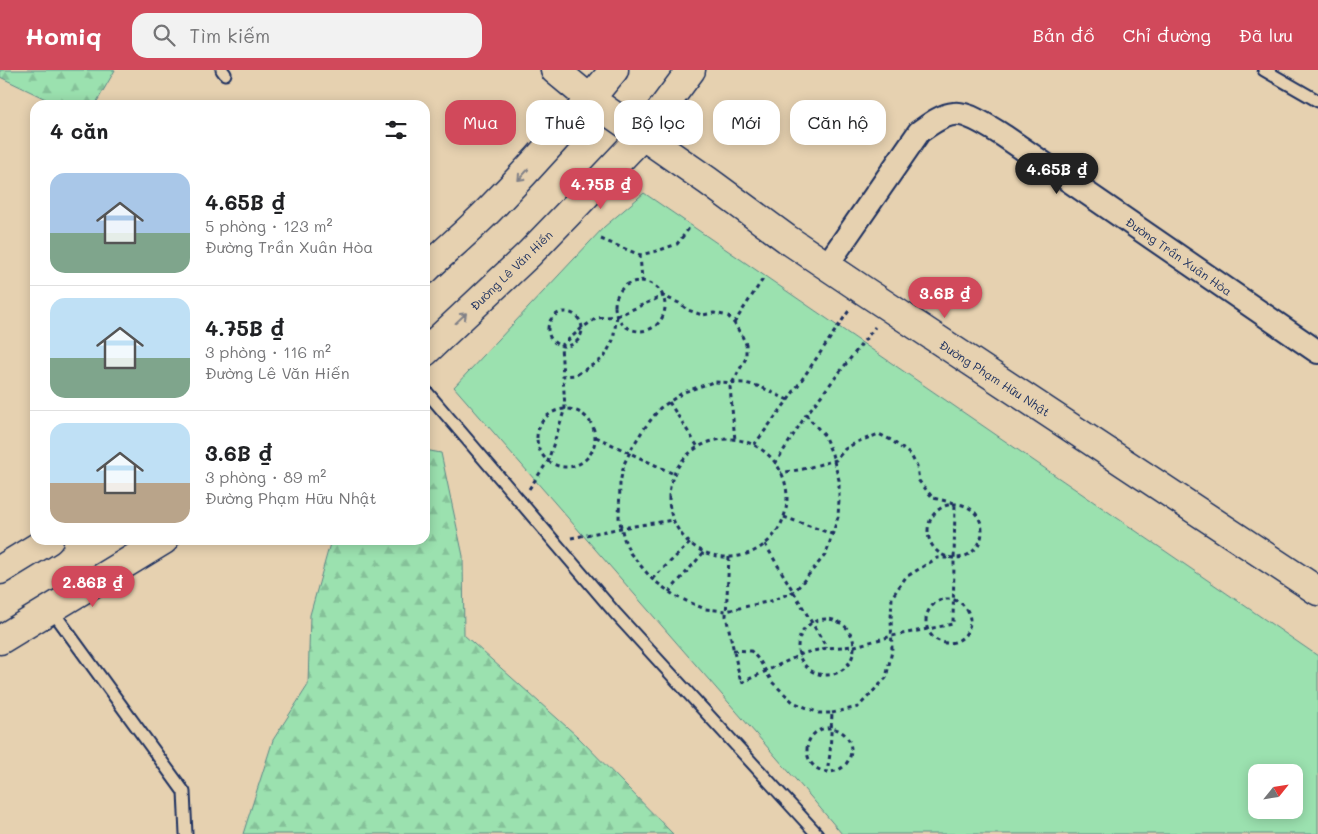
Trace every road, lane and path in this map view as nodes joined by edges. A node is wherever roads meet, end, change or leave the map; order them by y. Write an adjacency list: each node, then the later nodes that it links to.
1 (555, 70): 5 (street, Đường Phạm Hữu Nhật)
2 (614, 70): 5 (street)
3 (690, 70): 6 (street, Đường Lê Văn Hiến)
4 (1264, 70): 7 (lane)
5 (590, 99): 8 (street, Đường Phạm Hữu Nhật); 14 (street, one-way to 14)
6 (668, 100)
7 (1318, 101)
8 (614, 116)
9 (633, 145): 25 (street, Đường Lê Văn Hiến, one-way to 9)
10 (655, 145): 15 (street, Đường Phạm Hữu Nhật)
11 (690, 227): 13 (path)
12 (601, 238): 13 (path)
13 (640, 255): 17 (path)
14 (430, 265)
15 (827, 265): 18 (street, Đường Phạm Hữu Nhật); 26 (street, Đường Trần Xuân Hòa)
16 (763, 279): 22 (path)
17 (642, 280): 19 (path); 21 (path)
18 (863, 290): 20 (street, Đường Phạm Hữu Nhật); 30 (path)
19 (663, 296): 21 (path); 21 (path); 22 (path)
20 (890, 308): 33 (path); 60 (street, Đường Phạm Hữu Nhật)
21 (618, 316): 23 (path); 27 (path)
22 (734, 323): 28 (path)
23 (582, 328): 24 (path); 24 (path); 24 (path)
24 (561, 346): 27 (path)
25 (430, 347)
26 (1318, 352)
27 (563, 376): 32 (path)
28 (733, 383): 30 (path); 31 (path); 35 (path)
29 (430, 396): 44 (lane)
30 (788, 400): 36 (path)
31 (669, 402): 37 (path); 38 (path)
32 (565, 408): 34 (path); 39 (path); 39 (path)
33 (806, 415): 40 (path); 41 (path)
34 (596, 437): 38 (path); 39 (path)
35 (735, 440): 36 (path); 37 (path)
36 (754, 445): 41 (path)
37 (698, 447): 43 (path)
38 (629, 453): 43 (path); 48 (path)
39 (548, 461): 44 (path)
40 (834, 461): 42 (path); 45 (path); 49 (path)
41 (775, 464): 42 (path)
42 (781, 473): 46 (path)
43 (674, 474): 47 (path)
44 (520, 502): 50 (lane)
45 (955, 503): 57 (path); 57 (path); 57 (path)
46 (784, 517): 49 (path); 52 (path)
47 (673, 520): 48 (path); 51 (path)
48 (621, 528): 50 (path); 59 (path)
49 (832, 534): 62 (path)
50 (554, 542): 79 (lane)
51 (690, 543): 55 (path); 59 (path)
52 (765, 544): 56 (path); 62 (path)
53 (41, 545): 58 (street)
54 (156, 545): 64 (street)
55 (704, 552): 56 (path); 61 (path)
56 (730, 557): 65 (path)
57 (954, 558): 63 (path); 68 (path)
58 (0, 570)
59 (652, 579): 61 (path)
60 (1318, 590)
61 (668, 592): 65 (path)
62 (793, 592): 65 (path); 66 (path)
63 (953, 598): 67 (path); 67 (path); 67 (path)
64 (51, 609): 69 (street); 78 (lane)
65 (726, 612): 72 (path)
66 (811, 622): 70 (path); 71 (path); 73 (path)
67 (927, 629): 68 (path)
68 (892, 636): 70 (path); 75 (path)
69 (0, 640)
70 (855, 646): 71 (path); 73 (path)
71 (827, 648): 73 (path)
72 (733, 650): 74 (path); 74 (path)
73 (799, 655): 74 (path)
74 (766, 671): 75 (path)
75 (832, 713): 76 (path)
76 (832, 728): 77 (path); 77 (path); 77 (path)
77 (827, 772)
78 (186, 834)
79 (817, 834)

